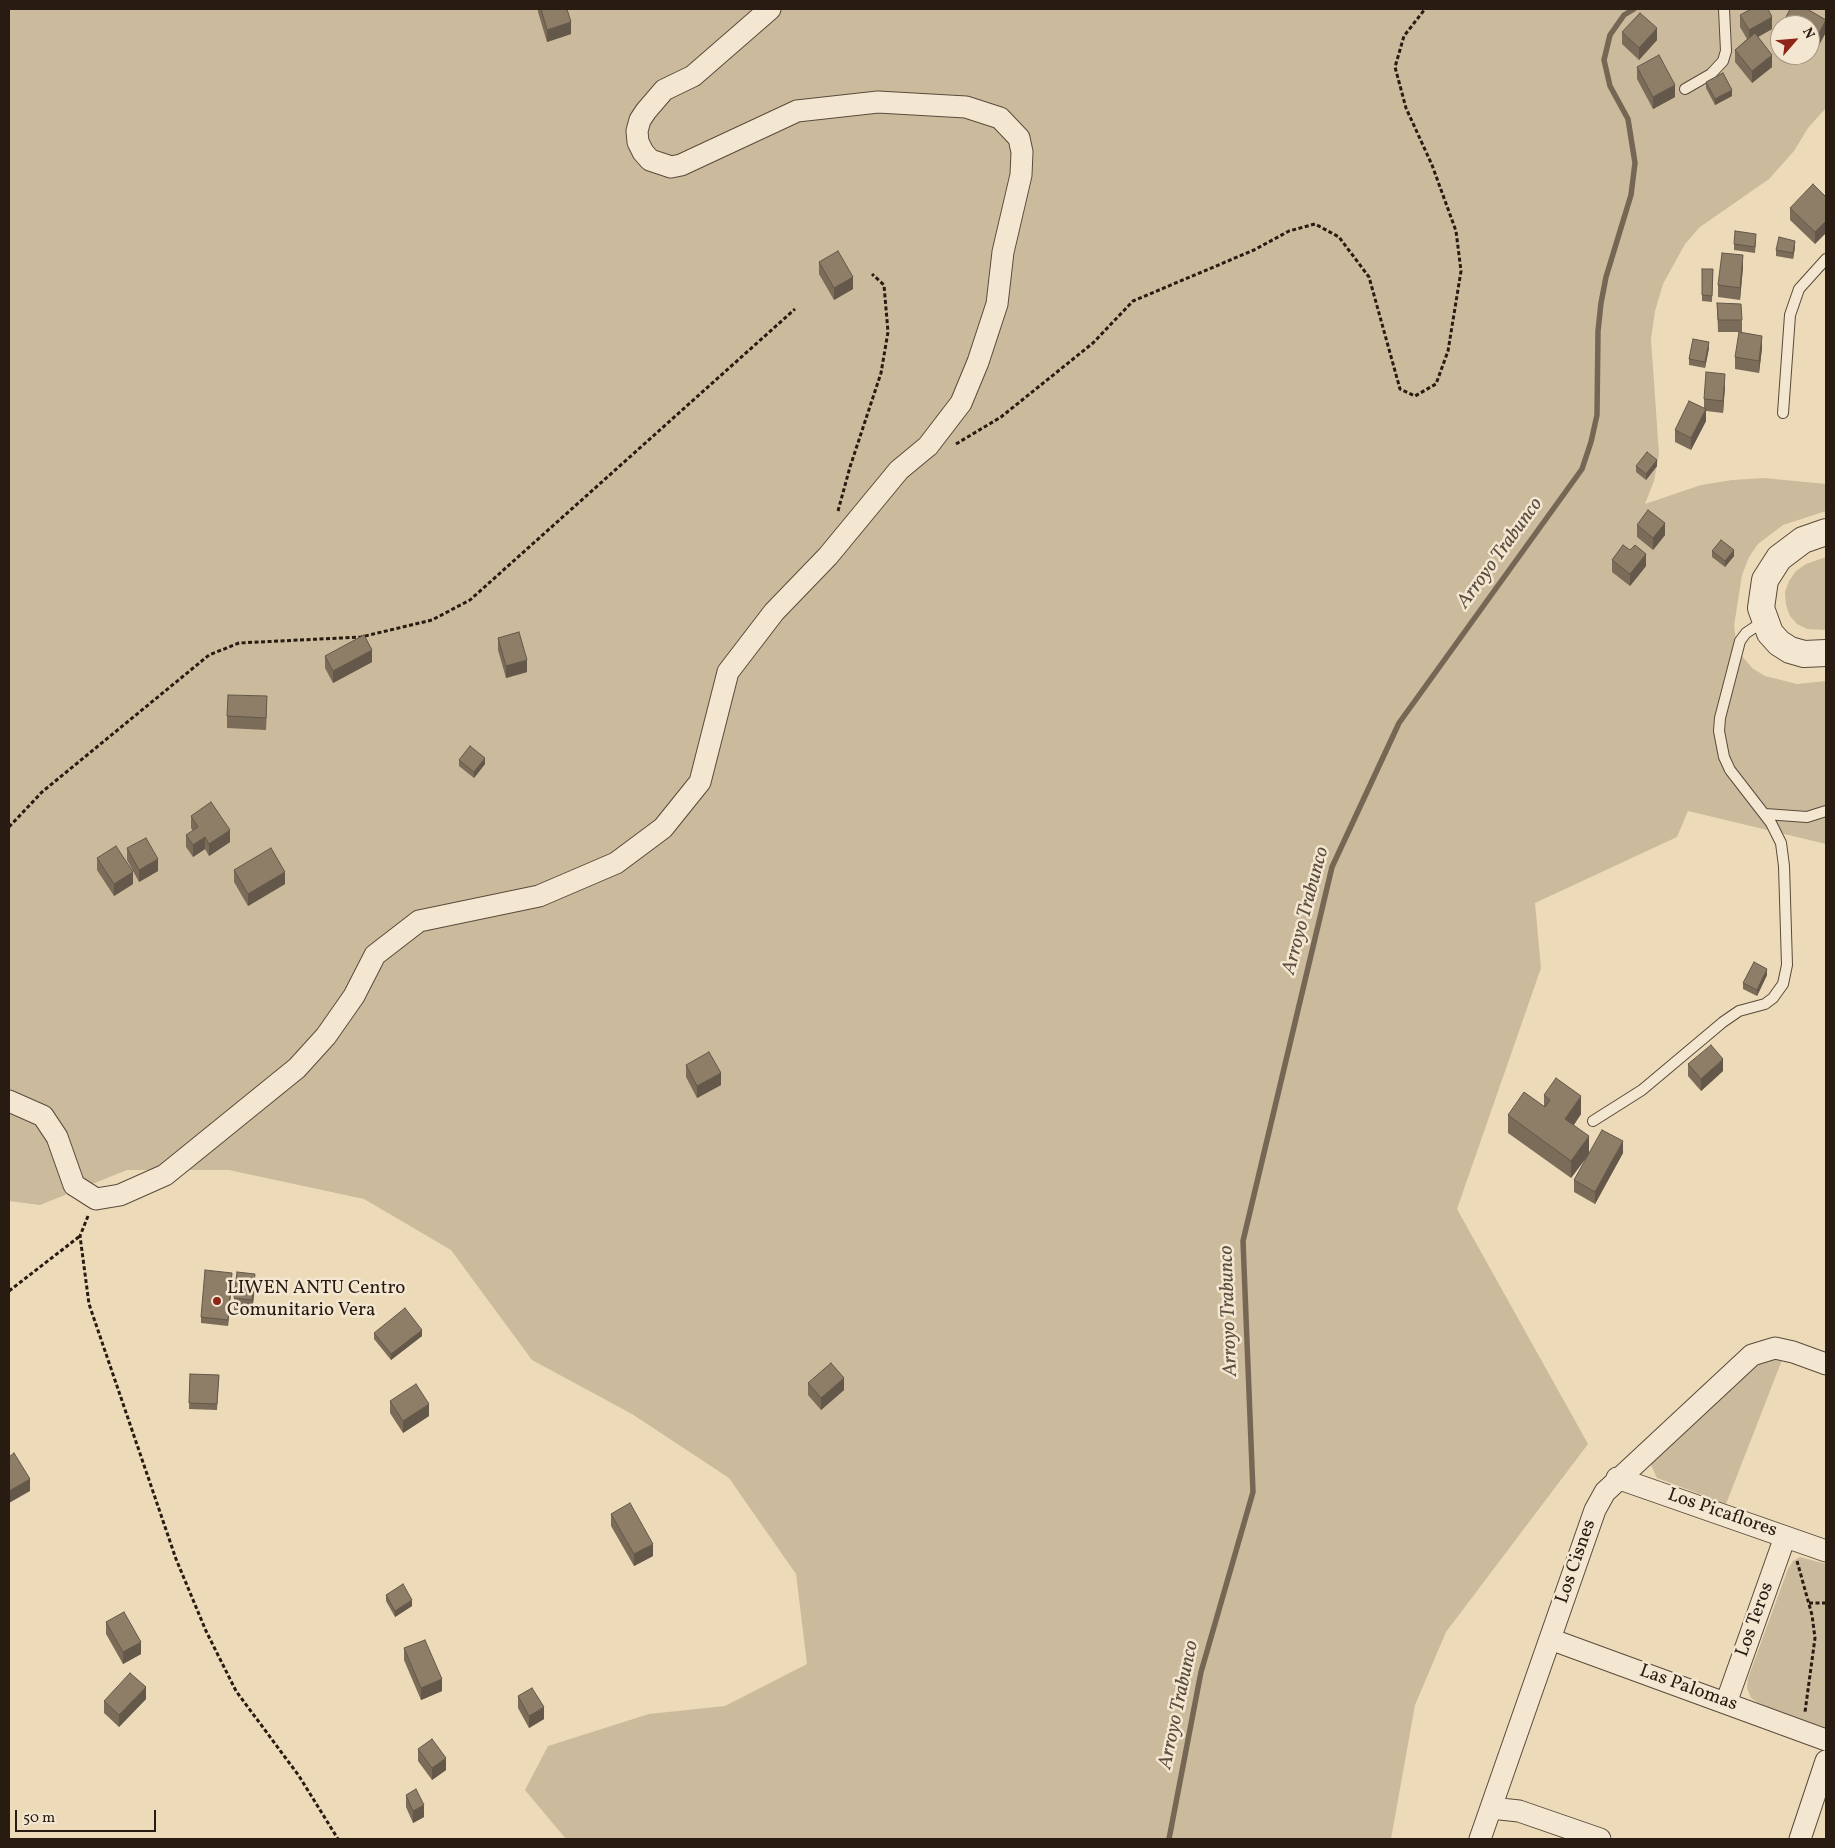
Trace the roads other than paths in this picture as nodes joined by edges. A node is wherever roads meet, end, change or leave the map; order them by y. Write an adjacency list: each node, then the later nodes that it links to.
1 (770, 9): 11 (street)
2 (1724, 9): 3 (lane)
3 (1685, 89)
4 (1826, 259): 5 (lane)
5 (1783, 413)
6 (1826, 532): 7 (street)
7 (1764, 621): 8 (street); 10 (lane)
8 (1826, 653)
9 (1826, 812): 10 (lane)
10 (1765, 814): 12 (lane)
11 (9, 1101)
12 (1594, 1121)
13 (1826, 1364): 14 (street, Los Cisnes)
14 (1617, 1478): 15 (street, Los Picaflores); 17 (street, Los Cisnes)
15 (1786, 1537): 16 (street, Los Picaflores); 18 (street, Los Teros)
16 (1826, 1551)
17 (1550, 1639): 18 (street, Las Palomas); 21 (street, Los Cisnes)
18 (1726, 1703): 19 (street, Las Palomas)
19 (1826, 1740)
20 (1826, 1761): 25 (street)
21 (1491, 1808): 22 (street, Los Cisnes); 23 (street); 24 (street)
22 (1480, 1839)
23 (1557, 1839)
24 (1600, 1839)
25 (1800, 1839)

